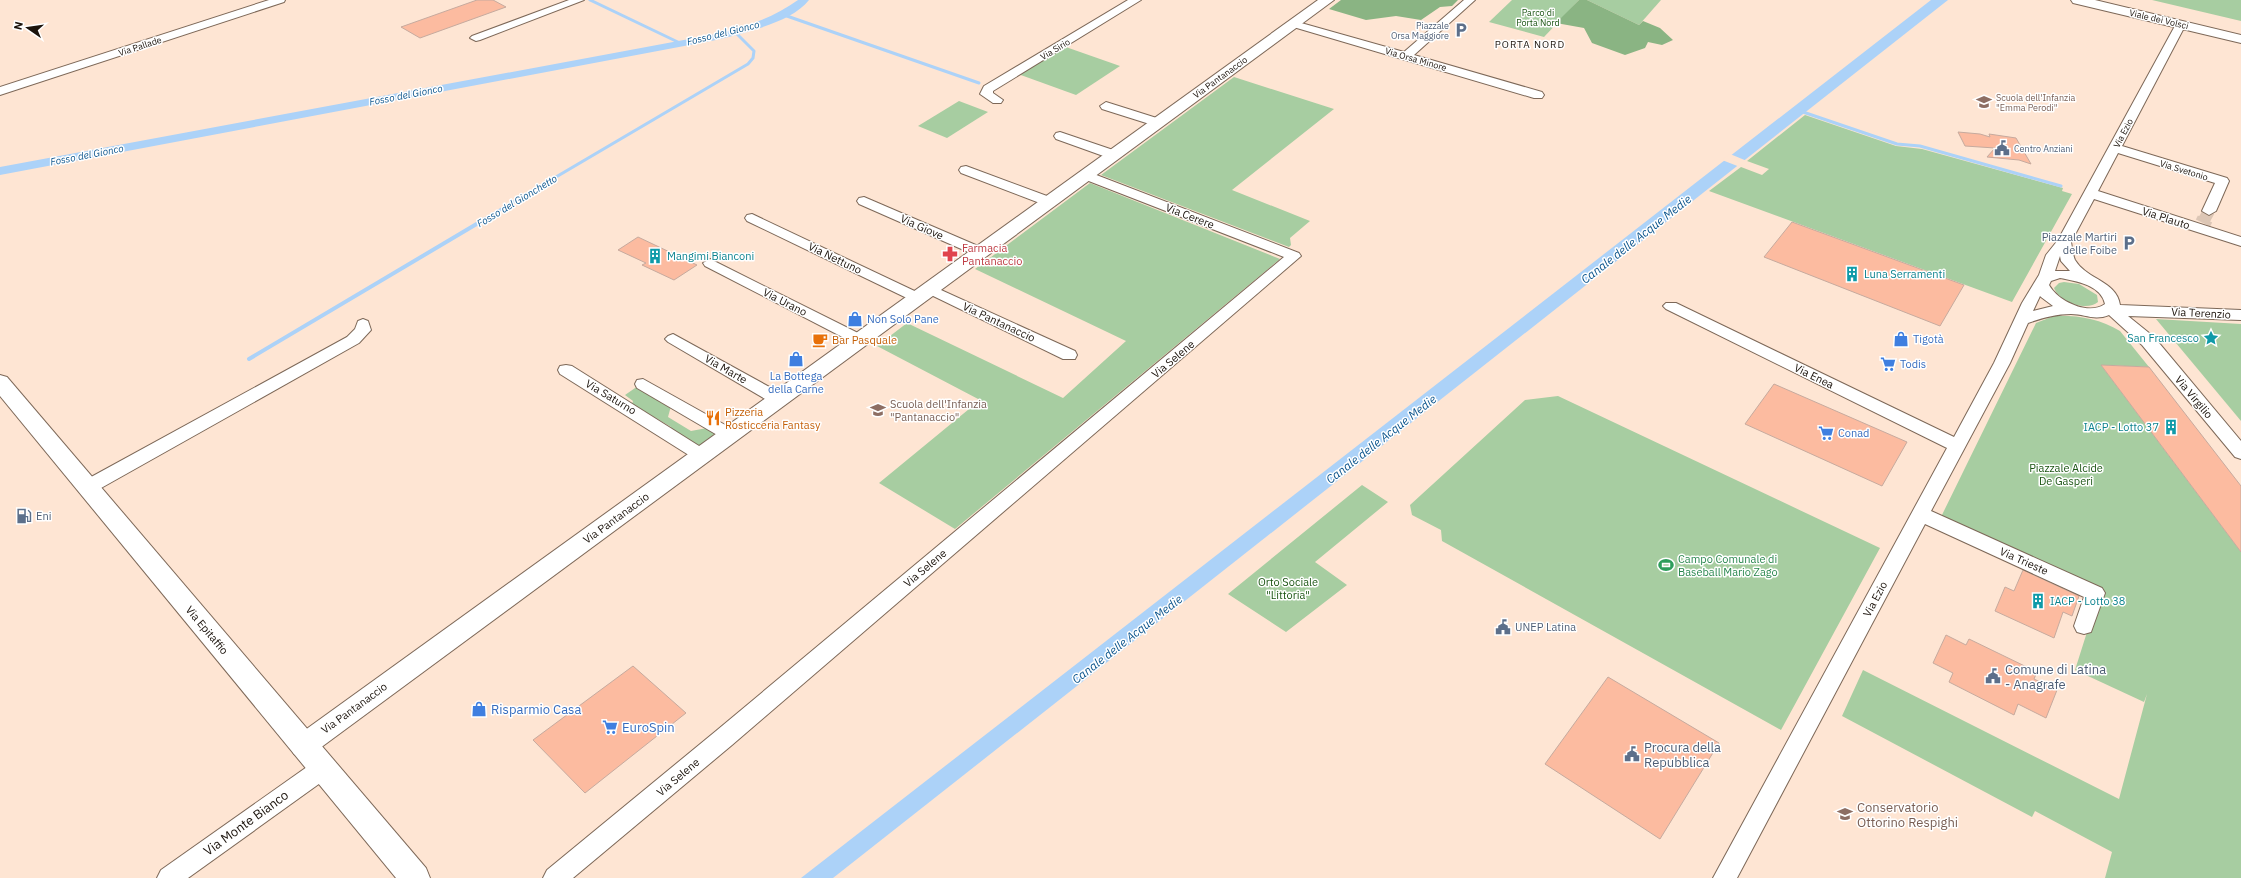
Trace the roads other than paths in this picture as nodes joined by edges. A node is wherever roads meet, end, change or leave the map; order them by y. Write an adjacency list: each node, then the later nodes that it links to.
1 (280, 0): 12 (street, Via Pallade)
2 (579, 0): 9 (street)
3 (1136, 0): 14 (street, Via Sirio)
4 (1327, 0): 7 (street, Via Pantanaccio)
5 (1470, 0): 11 (street)
6 (2078, 0): 8 (street, Viale dei Volsci)
7 (1294, 24): 11 (street, Via Orsa Minore); 16 (street, Via Pantanaccio)
8 (2181, 24): 10 (street, Viale dei Volsci); 18 (street, Via Ezio)
9 (476, 38)
10 (2241, 39)
11 (1407, 56): 13 (street, Via Orsa Minore)
12 (0, 91)
13 (1538, 95)
14 (997, 100)
15 (1106, 106): 16 (street)
16 (1158, 122): 19 (street, Via Pantanaccio)
17 (1060, 136): 19 (street)
18 (2114, 148): 22 (street, Via Ezio); 26 (street, Via Svetonio)
19 (1114, 155): 21 (street, Via Pantanaccio)
20 (966, 170): 24 (street)
21 (1086, 175): 24 (street, Via Pantanaccio); 30 (street, Via Cerere)
22 (2090, 193): 26 (street, Via Plauto); 27 (street, Via Ezio)
23 (864, 201): 29 (street, Via Giove)
24 (1050, 202): 29 (street, Via Pantanaccio)
25 (752, 218): 35 (street, Via Nettuno)
26 (2204, 221): 28 (street, Via Plauto)
27 (2064, 242): 32 (street, Via Ezio); 33 (street)
28 (2241, 242)
29 (980, 252): 35 (street, Via Pantanaccio)
30 (1294, 256): 65 (street, Via Selene)
31 (710, 263): 45 (street, Via Urano)
32 (2043, 280): 33 (street); 39 (street, Via Virgilio); 42 (street, Via Ezio)
33 (2087, 280): 34 (street, Via Terenzio)
34 (2107, 292): 37 (street); 38 (street, Via Terenzio)
35 (924, 294): 45 (street, Via Pantanaccio); 47 (street, Via Pantanaccio)
36 (1671, 306): 55 (street, Via Enea)
37 (2110, 309): 39 (street, Via Terenzio); 40 (street, Via Terenzio); 46 (street, Via Virgilio)
38 (2160, 311): 40 (street, Via Terenzio); 41 (street, Via Terenzio)
39 (2083, 312): 42 (street); 46 (street, Via Virgilio)
40 (2138, 312): 46 (street, Via Virgilio)
41 (2241, 315)
42 (2023, 319): 55 (street, Via Ezio)
43 (363, 324): 58 (street)
44 (673, 339): 51 (street, Via Marte)
45 (860, 340): 51 (street, Via Pantanaccio)
46 (2148, 340): 56 (street, Via Virgilio)
47 (1069, 355)
48 (566, 370): 53 (street, Via Saturno)
49 (0, 382): 58 (main road, Via Epitaffio)
50 (643, 384): 52 (street)
51 (778, 399): 54 (street, Via Pantanaccio)
52 (681, 408): 53 (street); 54 (street)
53 (656, 425): 57 (street, Via Saturno)
54 (730, 434): 57 (street, Via Pantanaccio)
55 (1957, 446): 59 (street, Via Ezio)
56 (2241, 453)
57 (702, 455): 61 (street, Via Pantanaccio)
58 (88, 487): 61 (main road, Via Epitaffio)
59 (1920, 514): 60 (street, Via Trieste); 66 (street, Via Ezio)
60 (2084, 626)
61 (303, 746): 62 (main road, Via Epitaffio)
62 (322, 769): 63 (street, Via Monte Bianco); 64 (main road, Via Epitaffio)
63 (169, 878)
64 (415, 878)
65 (555, 878)
66 (1725, 878)

